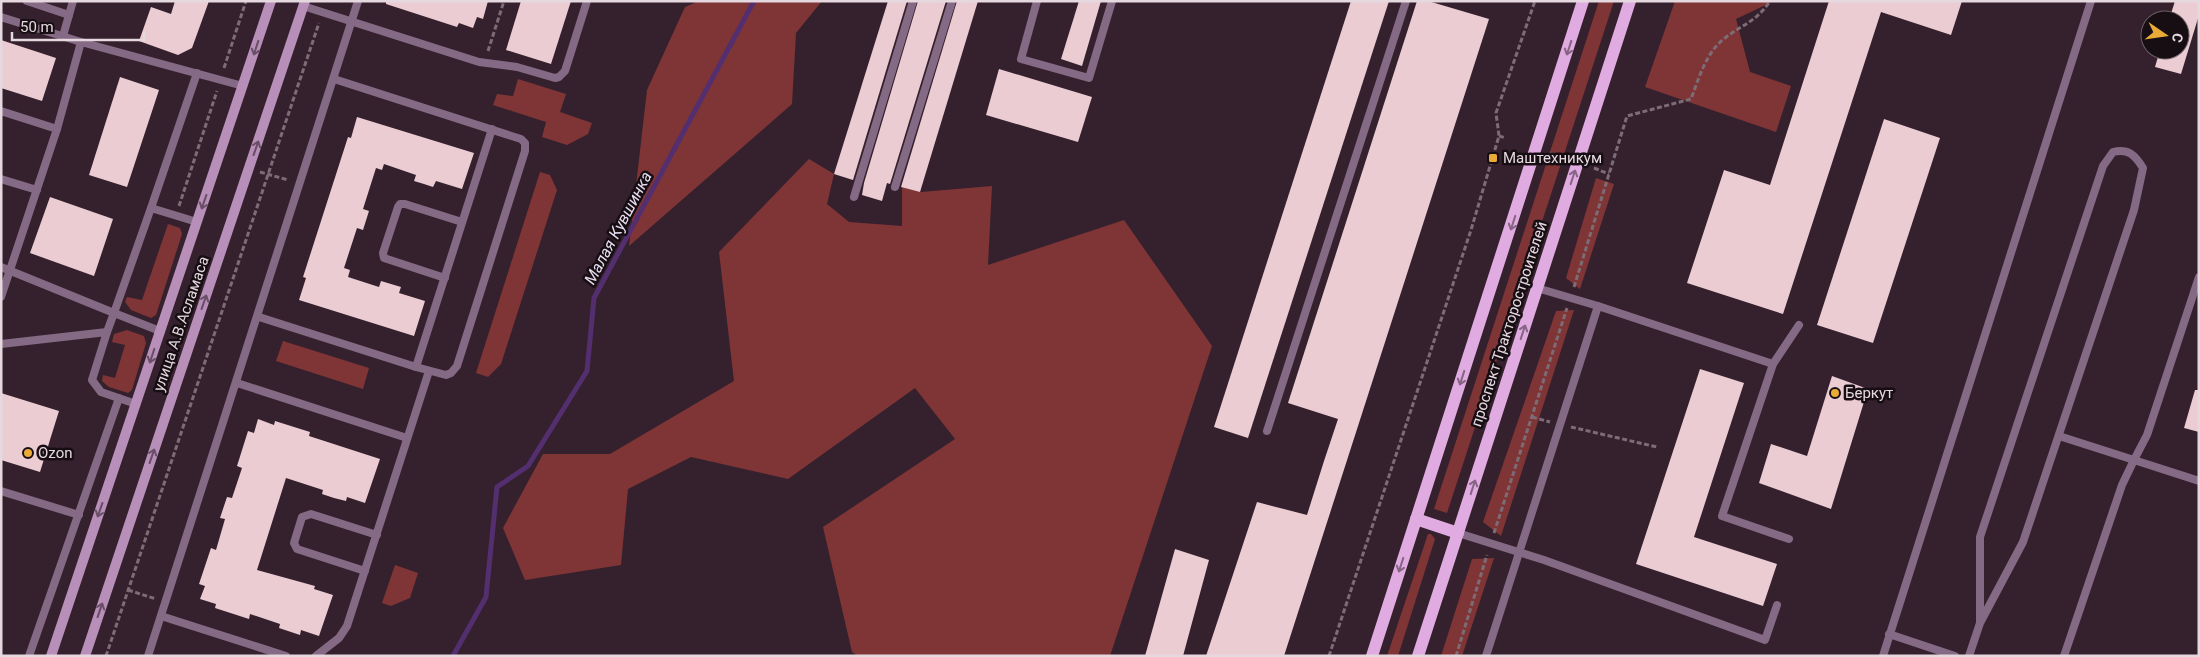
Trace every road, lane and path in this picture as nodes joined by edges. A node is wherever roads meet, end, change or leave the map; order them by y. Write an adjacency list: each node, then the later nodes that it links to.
1 (27, 1): 19 (lane)
2 (73, 1): 19 (lane)
3 (271, 1): 27 (street, улица А.В.Асламаса, one-way to 27)
4 (358, 1): 21 (lane)
5 (504, 1): 24 (path)
6 (588, 1): 24 (lane)
7 (913, 1): 44 (lane)
8 (952, 1): 42 (lane)
9 (1037, 1): 10 (lane)
10 (1112, 1)
11 (1406, 1): 72 (lane)
12 (1534, 1): 31 (path)
13 (1583, 1): 80 (main road, проспект Тракторостроителей, one-way to 80)
14 (1630, 1): 53 (main road, проспект Тракторостроителей, one-way to 14)
15 (1770, 1): 39 (path)
16 (2091, 1): 93 (lane)
17 (304, 4): 18 (lane); 96 (street, улица А.В.Асламаса, one-way to 17)
18 (323, 12): 21 (lane); 38 (path)
19 (70, 15): 22 (lane)
20 (1, 17): 22 (lane)
21 (352, 21): 24 (lane); 26 (lane)
22 (63, 36): 23 (lane)
23 (81, 42): 25 (lane); 29 (lane)
24 (485, 63)
25 (197, 73): 27 (lane); 45 (lane)
26 (334, 79): 30 (lane); 41 (lane)
27 (243, 86): 47 (street, улица А.В.Асламаса, one-way to 47)
28 (1, 111): 29 (lane)
29 (57, 129): 43 (lane)
30 (492, 129): 48 (lane); 66 (lane)
31 (1499, 136): 32 (path); 101 (path)
32 (1506, 138)
33 (1550, 153): 35 (path)
34 (203, 154): 46 (path)
35 (1563, 158)
36 (1594, 168): 39 (path)
37 (259, 171): 38 (path)
38 (269, 174): 41 (path); 88 (path)
39 (1609, 174): 54 (path)
40 (1, 179): 43 (lane)
41 (300, 184): 59 (lane)
42 (895, 187)
43 (37, 190): 50 (lane)
44 (854, 197)
45 (151, 208): 46 (lane); 58 (lane)
46 (175, 216): 47 (lane)
47 (197, 222): 61 (street, улица А.В.Асламаса)
48 (462, 222): 52 (lane); 52 (lane)
49 (1, 267): 50 (lane)
50 (10, 270): 55 (lane); 58 (lane)
51 (2199, 277): 76 (lane)
52 (445, 278): 65 (lane)
53 (1537, 288): 56 (lane); 81 (main road, проспект Тракторостроителей, one-way to 53)
54 (1572, 292)
55 (1, 297)
56 (1598, 306): 64 (lane); 71 (lane)
57 (1567, 308): 70 (path)
58 (114, 313): 61 (lane); 62 (lane)
59 (259, 317): 65 (lane); 67 (lane)
60 (1798, 325): 64 (lane)
61 (160, 331): 69 (street, улица А.В.Асламаса, one-way to 69)
62 (107, 332): 63 (lane); 68 (lane)
63 (1, 344)
64 (1773, 364): 84 (lane)
65 (416, 367): 66 (lane)
66 (429, 371): 74 (lane)
67 (237, 383): 74 (lane); 89 (lane)
68 (119, 398): 69 (lane); 79 (lane)
69 (136, 404): 95 (street, улица А.В.Асламаса, one-way to 95)
70 (1532, 417): 71 (path); 83 (path)
71 (1560, 424): 75 (path); 86 (lane)
72 (1267, 431)
73 (2059, 436): 76 (lane); 92 (lane); 92 (lane)
74 (407, 438): 82 (lane)
75 (1657, 447)
76 (2134, 460): 77 (lane); 109 (lane)
77 (2199, 481)
78 (1, 491): 79 (lane)
79 (79, 516): 94 (lane)
80 (1416, 518): 81 (main road); 102 (main road, проспект Тракторостроителей, one-way to 102)
81 (1458, 533): 86 (lane); 103 (main road, проспект Тракторостроителей)
82 (376, 535): 87 (lane); 87 (lane)
83 (1494, 535)
84 (1789, 539)
85 (1488, 552): 104 (path)
86 (1519, 552): 90 (lane); 105 (lane)
87 (365, 571): 100 (lane)
88 (128, 590): 89 (path); 97 (path)
89 (166, 602): 91 (lane)
90 (1777, 605)
91 (161, 616): 98 (lane); 99 (lane)
92 (1980, 623): 108 (lane)
93 (1889, 634): 106 (lane); 107 (lane)
94 (28, 656)
95 (51, 656)
96 (85, 656)
97 (106, 656)
98 (148, 656)
99 (286, 656)
100 (316, 656)
101 (1329, 656)
102 (1372, 656)
103 (1418, 656)
104 (1456, 656)
105 (1486, 656)
106 (1882, 656)
107 (1956, 656)
108 (1969, 656)
109 (2064, 656)

